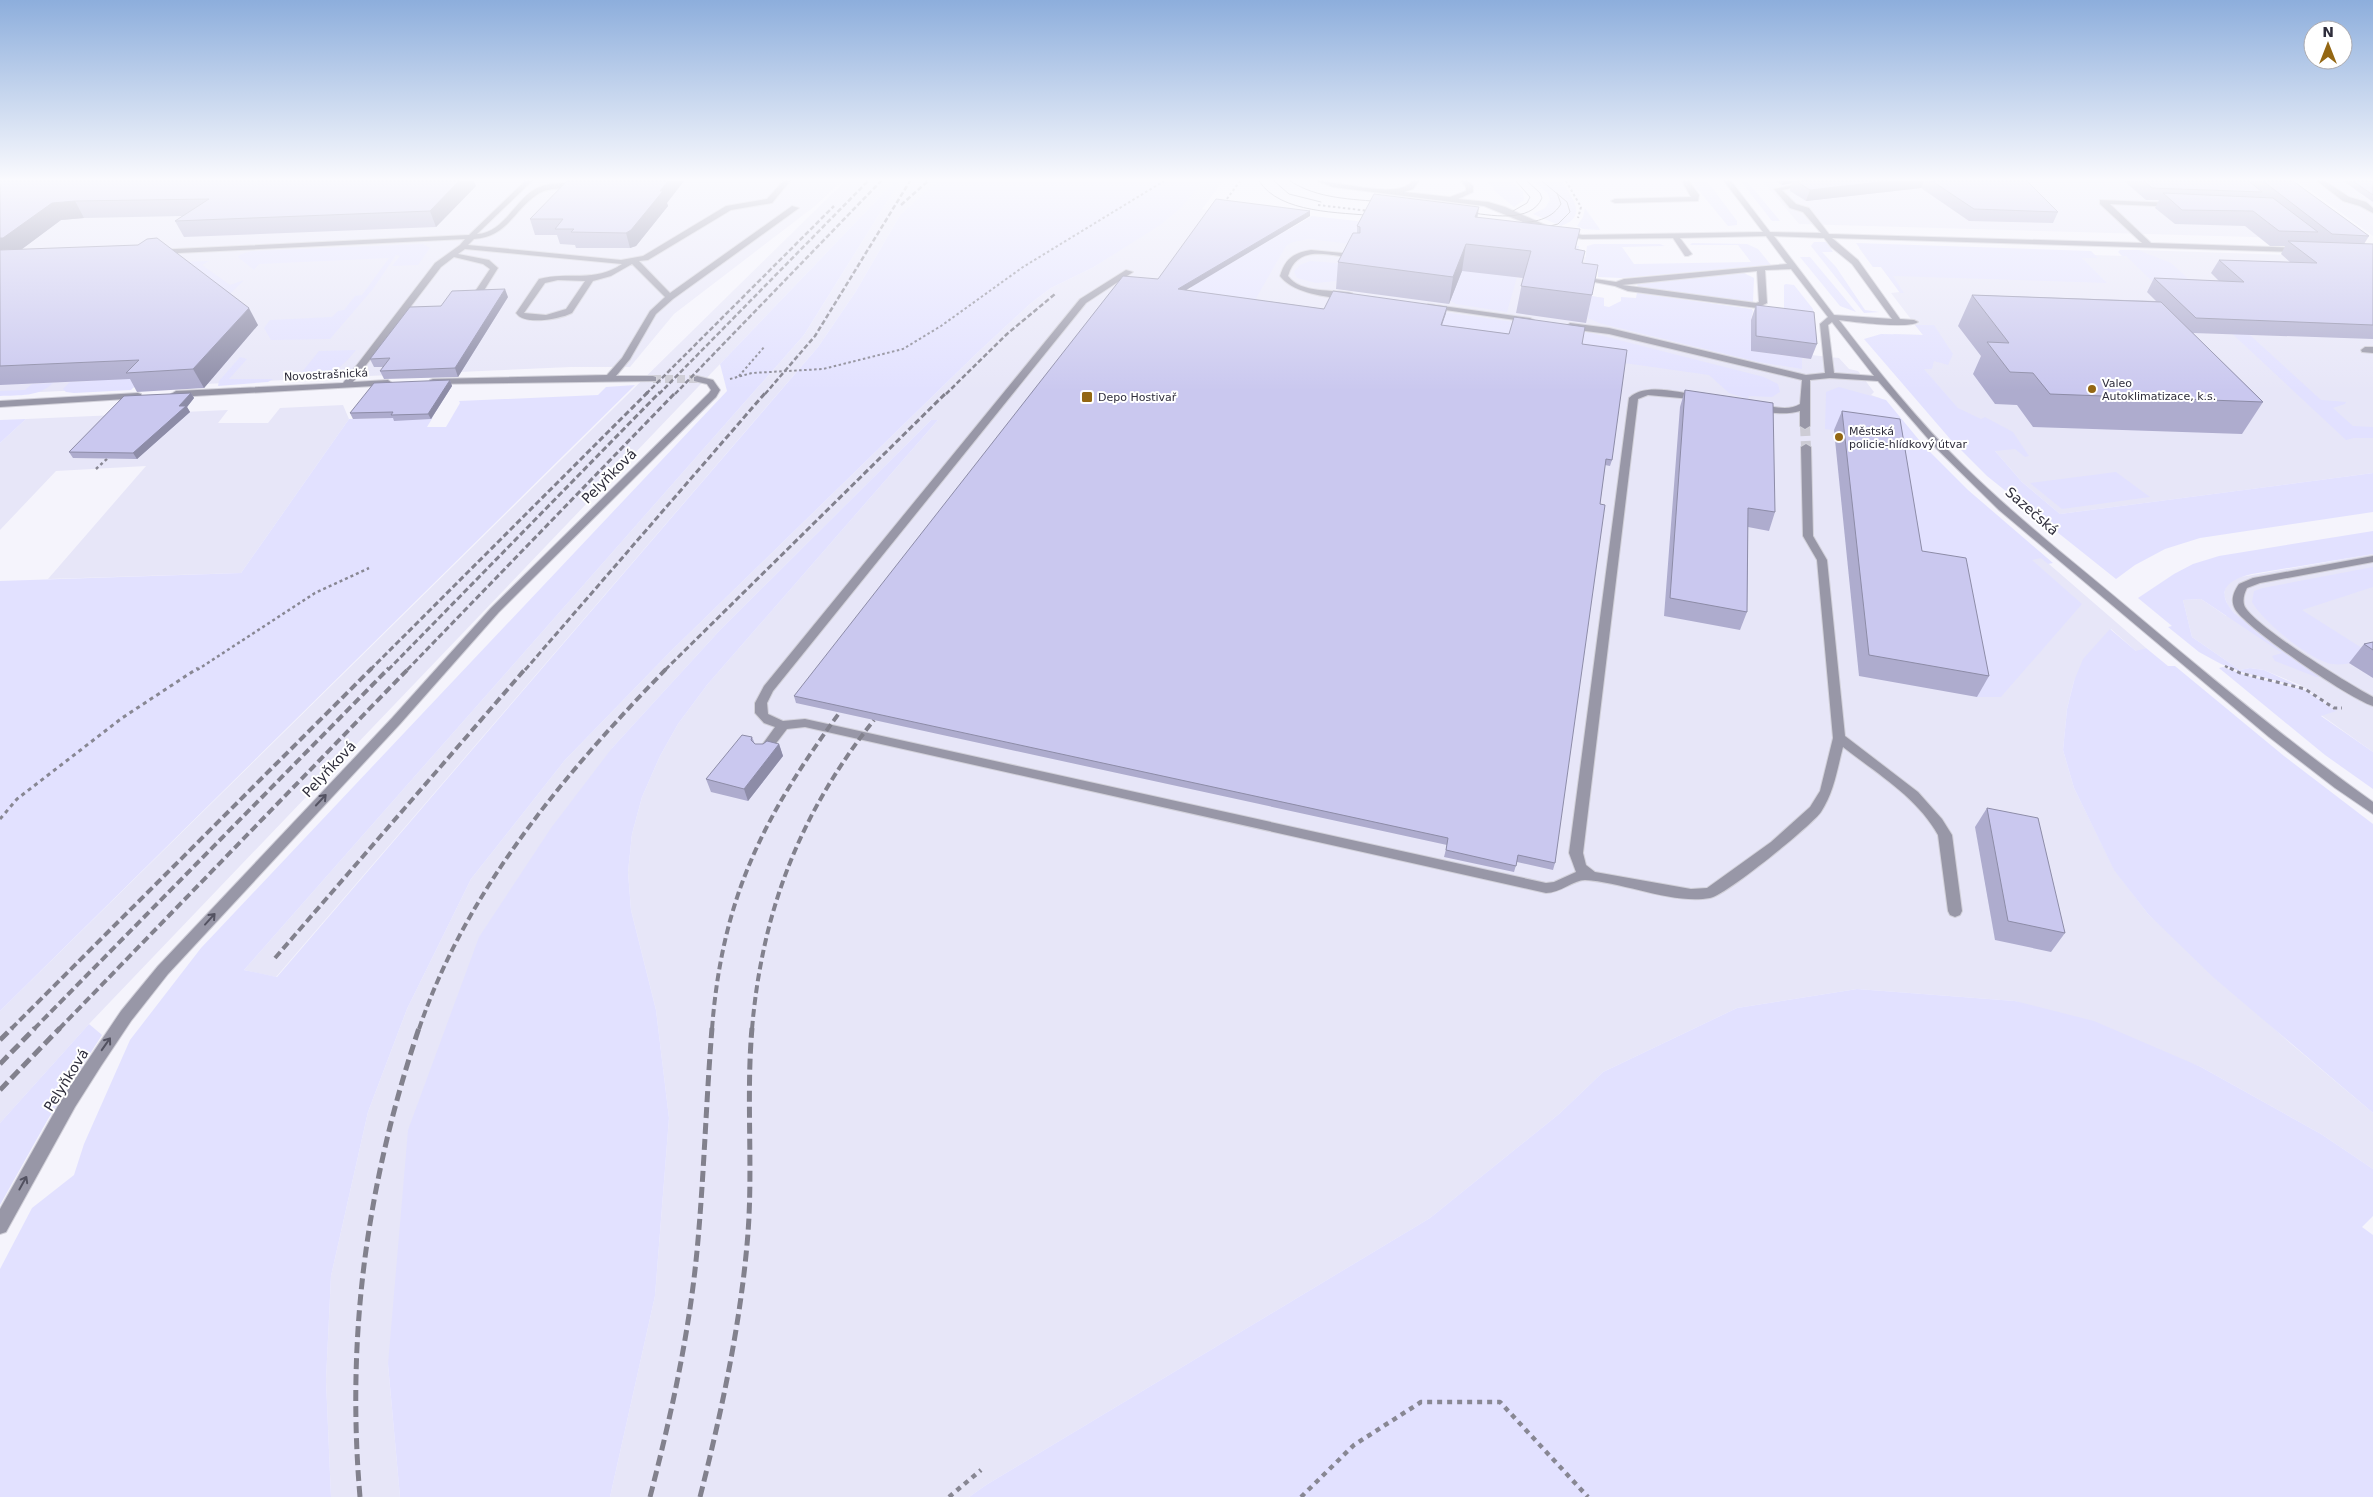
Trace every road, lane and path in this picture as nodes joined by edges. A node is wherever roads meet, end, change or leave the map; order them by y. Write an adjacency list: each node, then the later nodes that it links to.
1 (177, 251): 11 (street)
2 (458, 251): 14 (street)
3 (504, 251): 16 (street)
4 (657, 251): 16 (street)
5 (735, 251): 25 (street)
6 (1051, 251): 32 (path)
7 (1677, 251): 12 (street)
8 (1686, 251): 13 (street)
9 (1782, 251): 17 (street, Sazečská)
10 (1843, 251): 29 (street)
11 (151, 252)
12 (1679, 254)
13 (1688, 254)
14 (453, 255): 23 (street); 41 (street)
15 (1353, 256): 24 (street)
16 (633, 260): 20 (street); 25 (street)
17 (1794, 266): 18 (street); 27 (street, Sazečská)
18 (1761, 269): 22 (street); 22 (street)
19 (1129, 272): 57 (street)
20 (590, 278): 20 (street)
21 (1588, 280): 22 (street)
22 (1617, 284)
23 (480, 290)
24 (1355, 296)
25 (670, 297): 34 (street)
26 (1423, 305): 28 (street)
27 (1832, 317): 29 (street); 33 (street); 38 (street, Sazečská)
28 (1540, 322)
29 (1898, 322): 30 (street)
30 (1914, 322)
31 (1560, 324): 35 (street)
32 (765, 346)
33 (1830, 375): 35 (street); 38 (street)
34 (609, 378): 36 (street); 39 (street)
35 (1806, 378): 47 (street)
36 (653, 379)
37 (697, 379): 64 (street, Pelyňková, one-way to 37)
38 (1881, 379): 60 (street, Sazečská)
39 (426, 382)
40 (396, 383): 41 (street, Novostrašnická)
41 (346, 385): 42 (street, Novostrašnická)
42 (170, 395)
43 (150, 396): 45 (street)
44 (1711, 400): 62 (street)
45 (0, 404)
46 (1749, 405): 47 (street)
47 (1804, 405): 48 (street)
48 (1805, 426)
49 (1806, 448): 58 (street)
50 (117, 450): 51 (path)
51 (96, 469)
52 (2373, 560): 55 (street)
53 (370, 568): 61 (path)
54 (2224, 666): 56 (path)
55 (2373, 702)
56 (2350, 709)
57 (784, 725): 59 (street); 62 (street)
58 (1839, 738): 62 (street); 63 (street)
59 (764, 752)
60 (2373, 808)
61 (0, 819)
62 (1590, 875)
63 (1955, 912)
64 (0, 1226)
65 (981, 1470): 66 (path)
66 (949, 1497)
67 (1301, 1497): 68 (path)
68 (1588, 1497)

